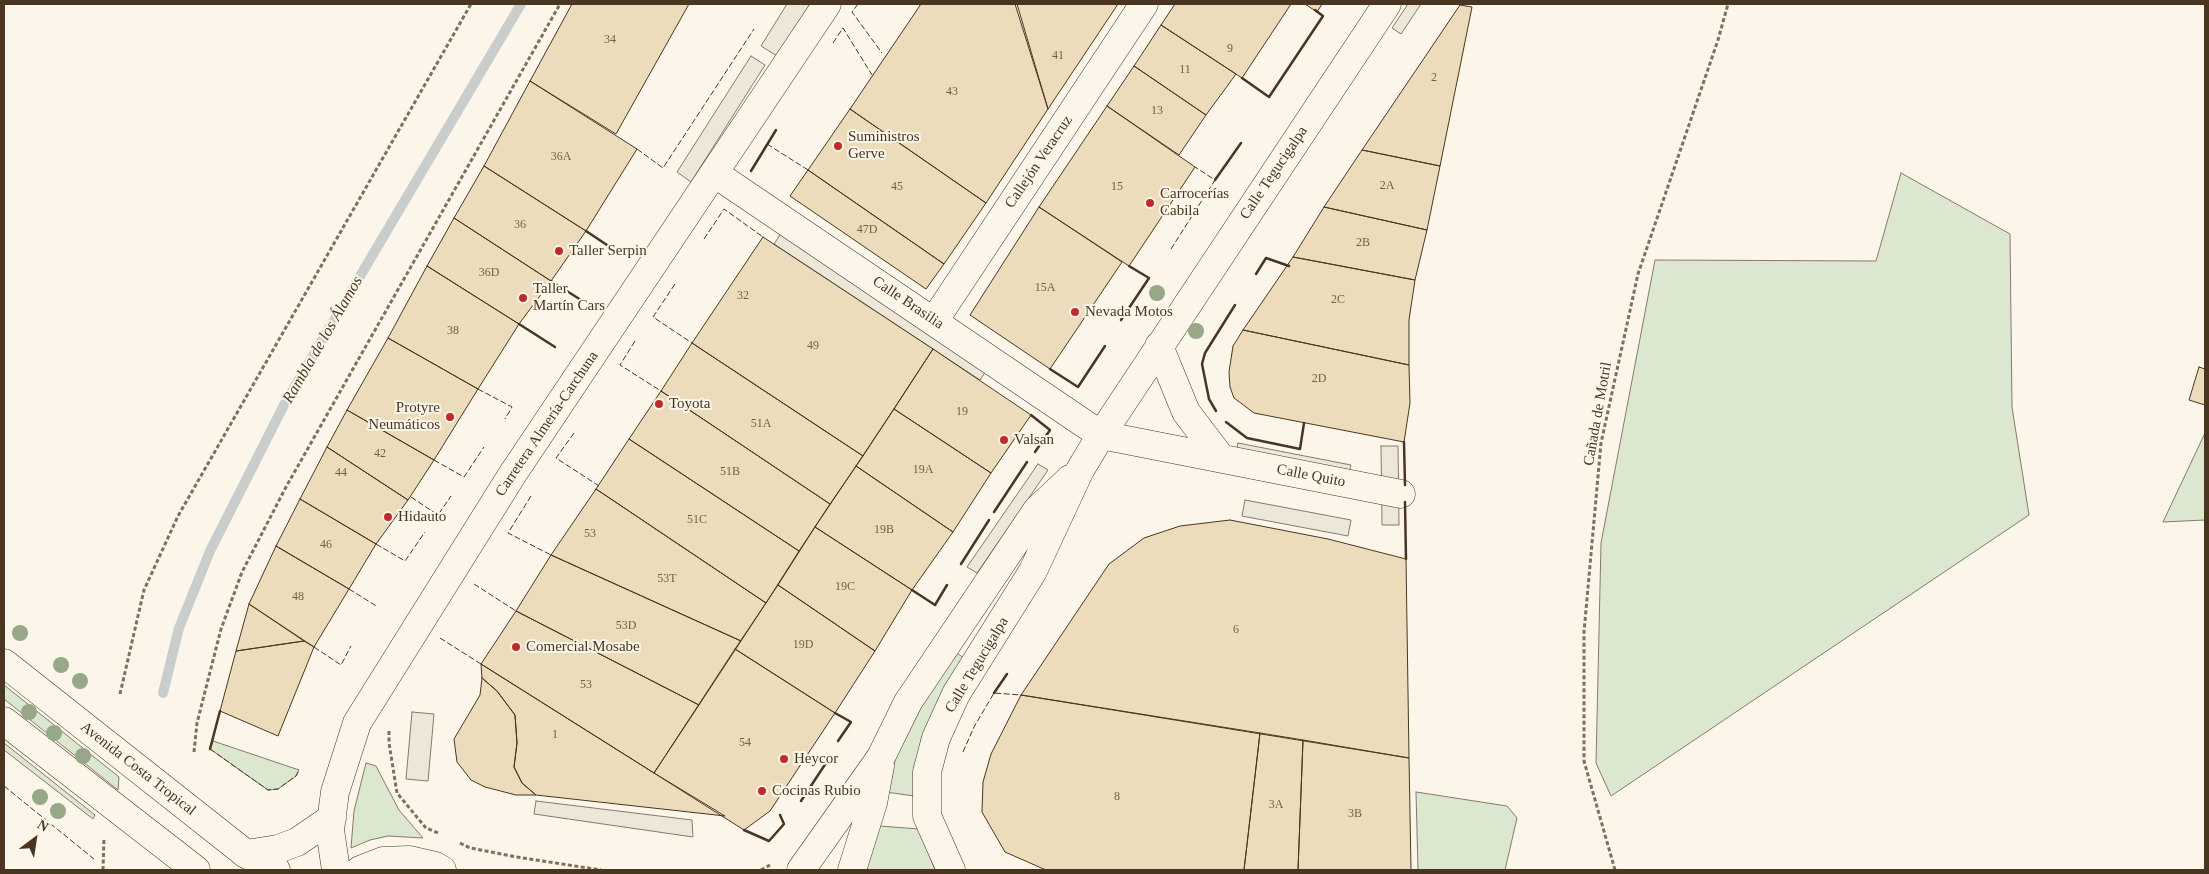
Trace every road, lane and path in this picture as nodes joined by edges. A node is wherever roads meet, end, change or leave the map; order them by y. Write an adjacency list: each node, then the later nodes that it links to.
1 (471, 4): 15 (path)
2 (560, 4): 18 (path)
3 (827, 4): 7 (street, Carretera Almería-Carchuna)
4 (1144, 4): 8 (street, Callejón Veracruz)
5 (1387, 4): 9 (street, Calle Tegucigalpa)
6 (1728, 4): 35 (path, Cañada de Motril)
7 (714, 172): 8 (street, Calle Brasilia); 20 (street, Carretera Almería-Carchuna)
8 (934, 321): 10 (street, Calle Brasilia)
9 (1159, 346): 10 (street, Calle Tegucigalpa); 11 (street)
10 (1101, 435): 11 (street, Calle Quito); 12 (street, Calle Tegucigalpa)
11 (1221, 458): 13 (street, Calle Quito)
12 (1080, 470): 19 (street, Calle Tegucigalpa); 34 (street, Calle Tegucigalpa)
13 (1401, 494)
14 (4, 663): 23 (street, Avenida Costa Tropical)
15 (120, 694)
16 (4, 721): 25 (street)
17 (389, 726): 21 (path)
18 (194, 752)
19 (882, 757): 32 (street, Calle Tegucigalpa); 33 (street, Calle Tegucigalpa)
20 (332, 818): 23 (street); 28 (street, Carretera Almería-Carchuna)
21 (444, 836)
22 (453, 840): 31 (path)
23 (246, 854): 27 (street, Avenida Costa Tropical)
24 (103, 856): 26 (path)
25 (188, 864)
26 (103, 870)
27 (276, 870)
28 (336, 870)
29 (360, 870): 30 (street)
30 (442, 870)
31 (601, 870)
32 (802, 870)
33 (852, 870)
34 (951, 870)
35 (1615, 870)

